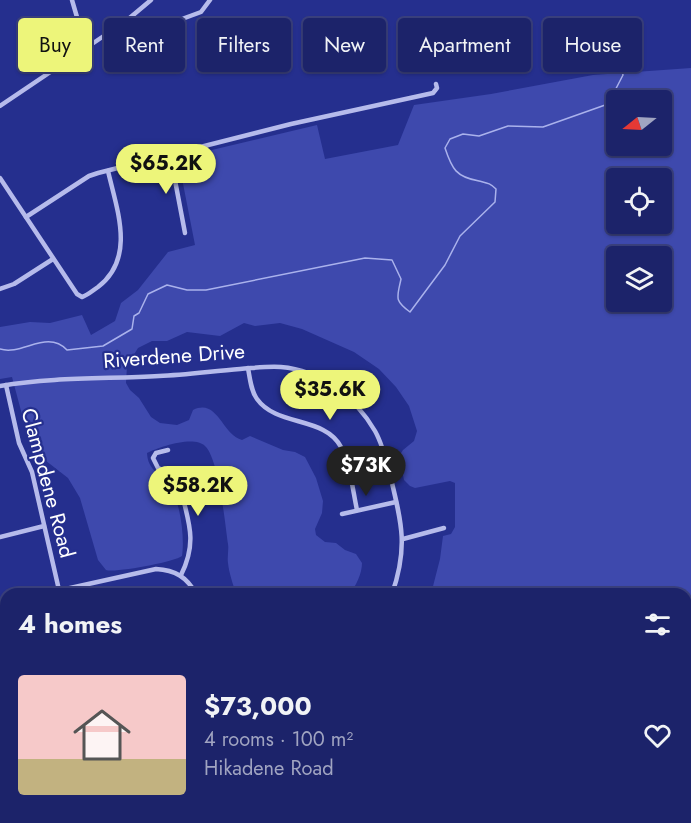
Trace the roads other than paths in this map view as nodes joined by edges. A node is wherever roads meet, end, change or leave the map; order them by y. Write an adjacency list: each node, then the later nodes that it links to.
1 (72, 0): 4 (street)
2 (151, 0): 6 (street)
3 (210, 0): 5 (street)
4 (77, 18)
5 (185, 18)
6 (92, 45)
7 (51, 72): 9 (street)
8 (436, 84): 10 (street)
9 (0, 106)
10 (170, 154): 11 (street); 14 (street)
11 (108, 171): 13 (street); 15 (street)
12 (0, 178): 13 (street)
13 (26, 217): 15 (street)
14 (185, 233)
15 (53, 259): 16 (street)
16 (0, 289)
17 (248, 368): 18 (street, Riverdene Drive); 20 (street, Riverdene Drive); 21 (street)
18 (3, 386): 23 (street, Clampdene Road)
19 (168, 450): 27 (street)
20 (396, 502): 21 (street); 26 (street, Riverdene Drive)
21 (357, 510): 22 (street)
22 (342, 514)
23 (44, 526): 25 (street); 28 (street, Clampdene Road)
24 (444, 528): 26 (street)
25 (0, 537)
26 (403, 539): 31 (street, Riverdene Drive)
27 (181, 575): 29 (street); 30 (street)
28 (59, 588)
29 (68, 588)
30 (191, 588)
31 (394, 588)

